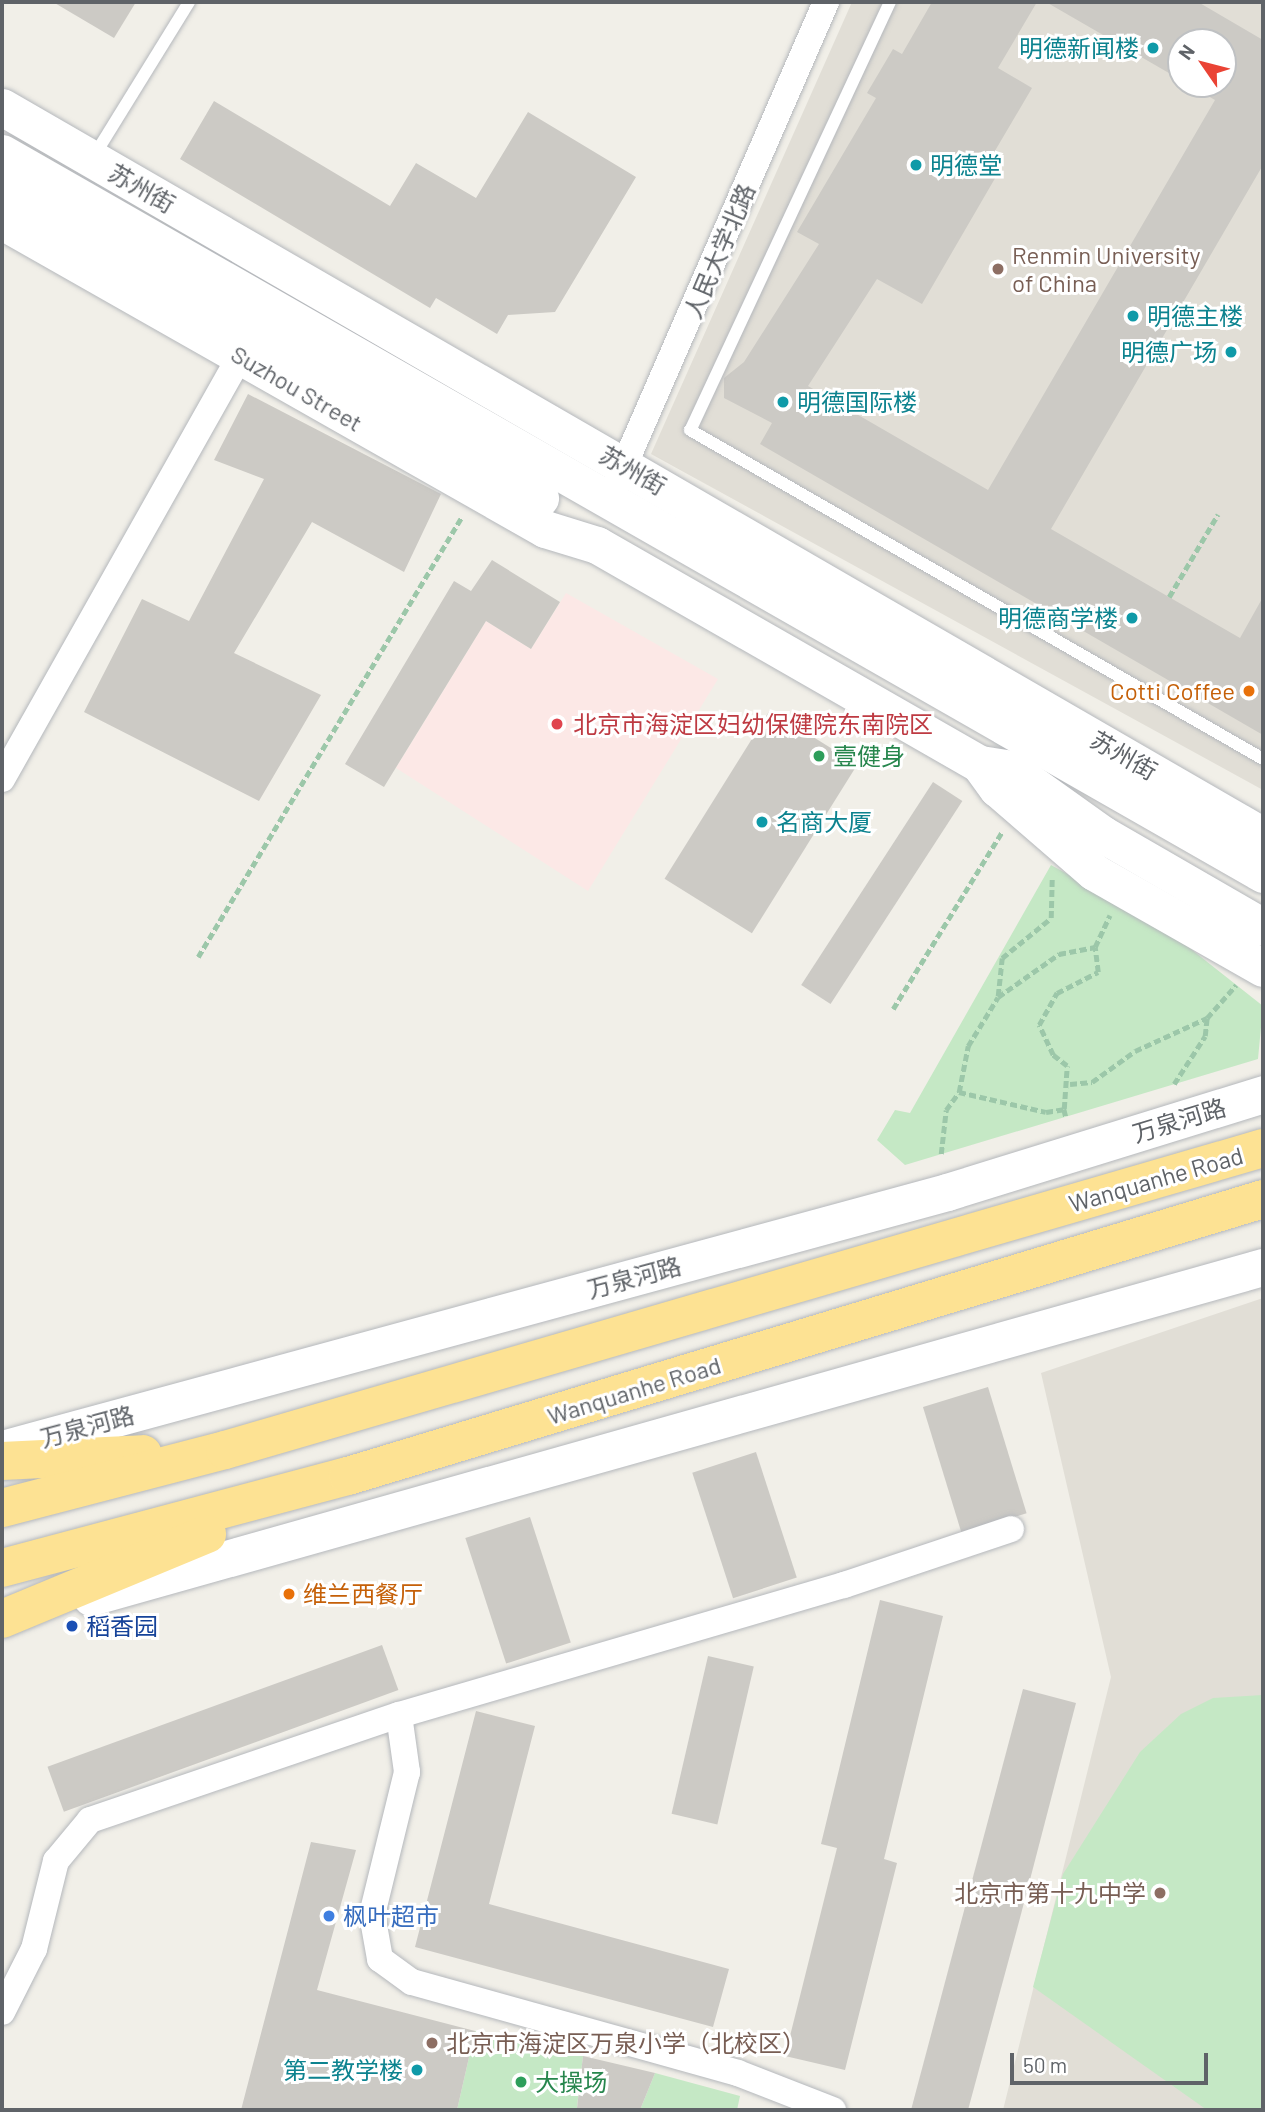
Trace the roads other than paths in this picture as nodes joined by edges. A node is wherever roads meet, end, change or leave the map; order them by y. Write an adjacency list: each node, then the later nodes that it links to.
1 (189, 2): 6 (lane)
2 (826, 2): 10 (street, 人民大学北路)
3 (890, 2): 13 (lane)
4 (2, 107): 6 (street, 苏州街)
5 (2, 153): 11 (street, 苏州街)
6 (92, 159): 10 (street, 苏州街)
7 (2, 186): 12 (street)
8 (2, 220): 9 (street, Suzhou Street)
9 (240, 356): 12 (street, Suzhou Street); 15 (street)
10 (625, 465): 11 (street, 人民大学北路); 16 (street, 苏州街)
11 (610, 499): 17 (street, 苏州街)
12 (597, 545): 14 (street)
13 (1263, 759)
14 (980, 764): 18 (street); 19 (street)
15 (2, 779)
16 (1263, 836)
17 (1263, 874)
18 (1263, 927)
19 (1250, 976)
20 (1263, 1094): 24 (street, 万泉河路)
21 (1261, 1148): 25 (highway, Wanquanhe Road)
22 (1263, 1199): 27 (highway, Wanquanhe Road)
23 (1263, 1267): 31 (street)
24 (2, 1449)
25 (225, 1450): 26 (highway); 28 (highway, Wanquanhe Road)
26 (2, 1461)
27 (348, 1476): 30 (highway, Wanquanhe Road); 31 (highway)
28 (2, 1508)
29 (1011, 1529): 32 (street)
30 (2, 1568)
31 (2, 1620)
32 (399, 1715): 33 (street); 34 (street)
33 (2, 2012)
34 (834, 2110)

